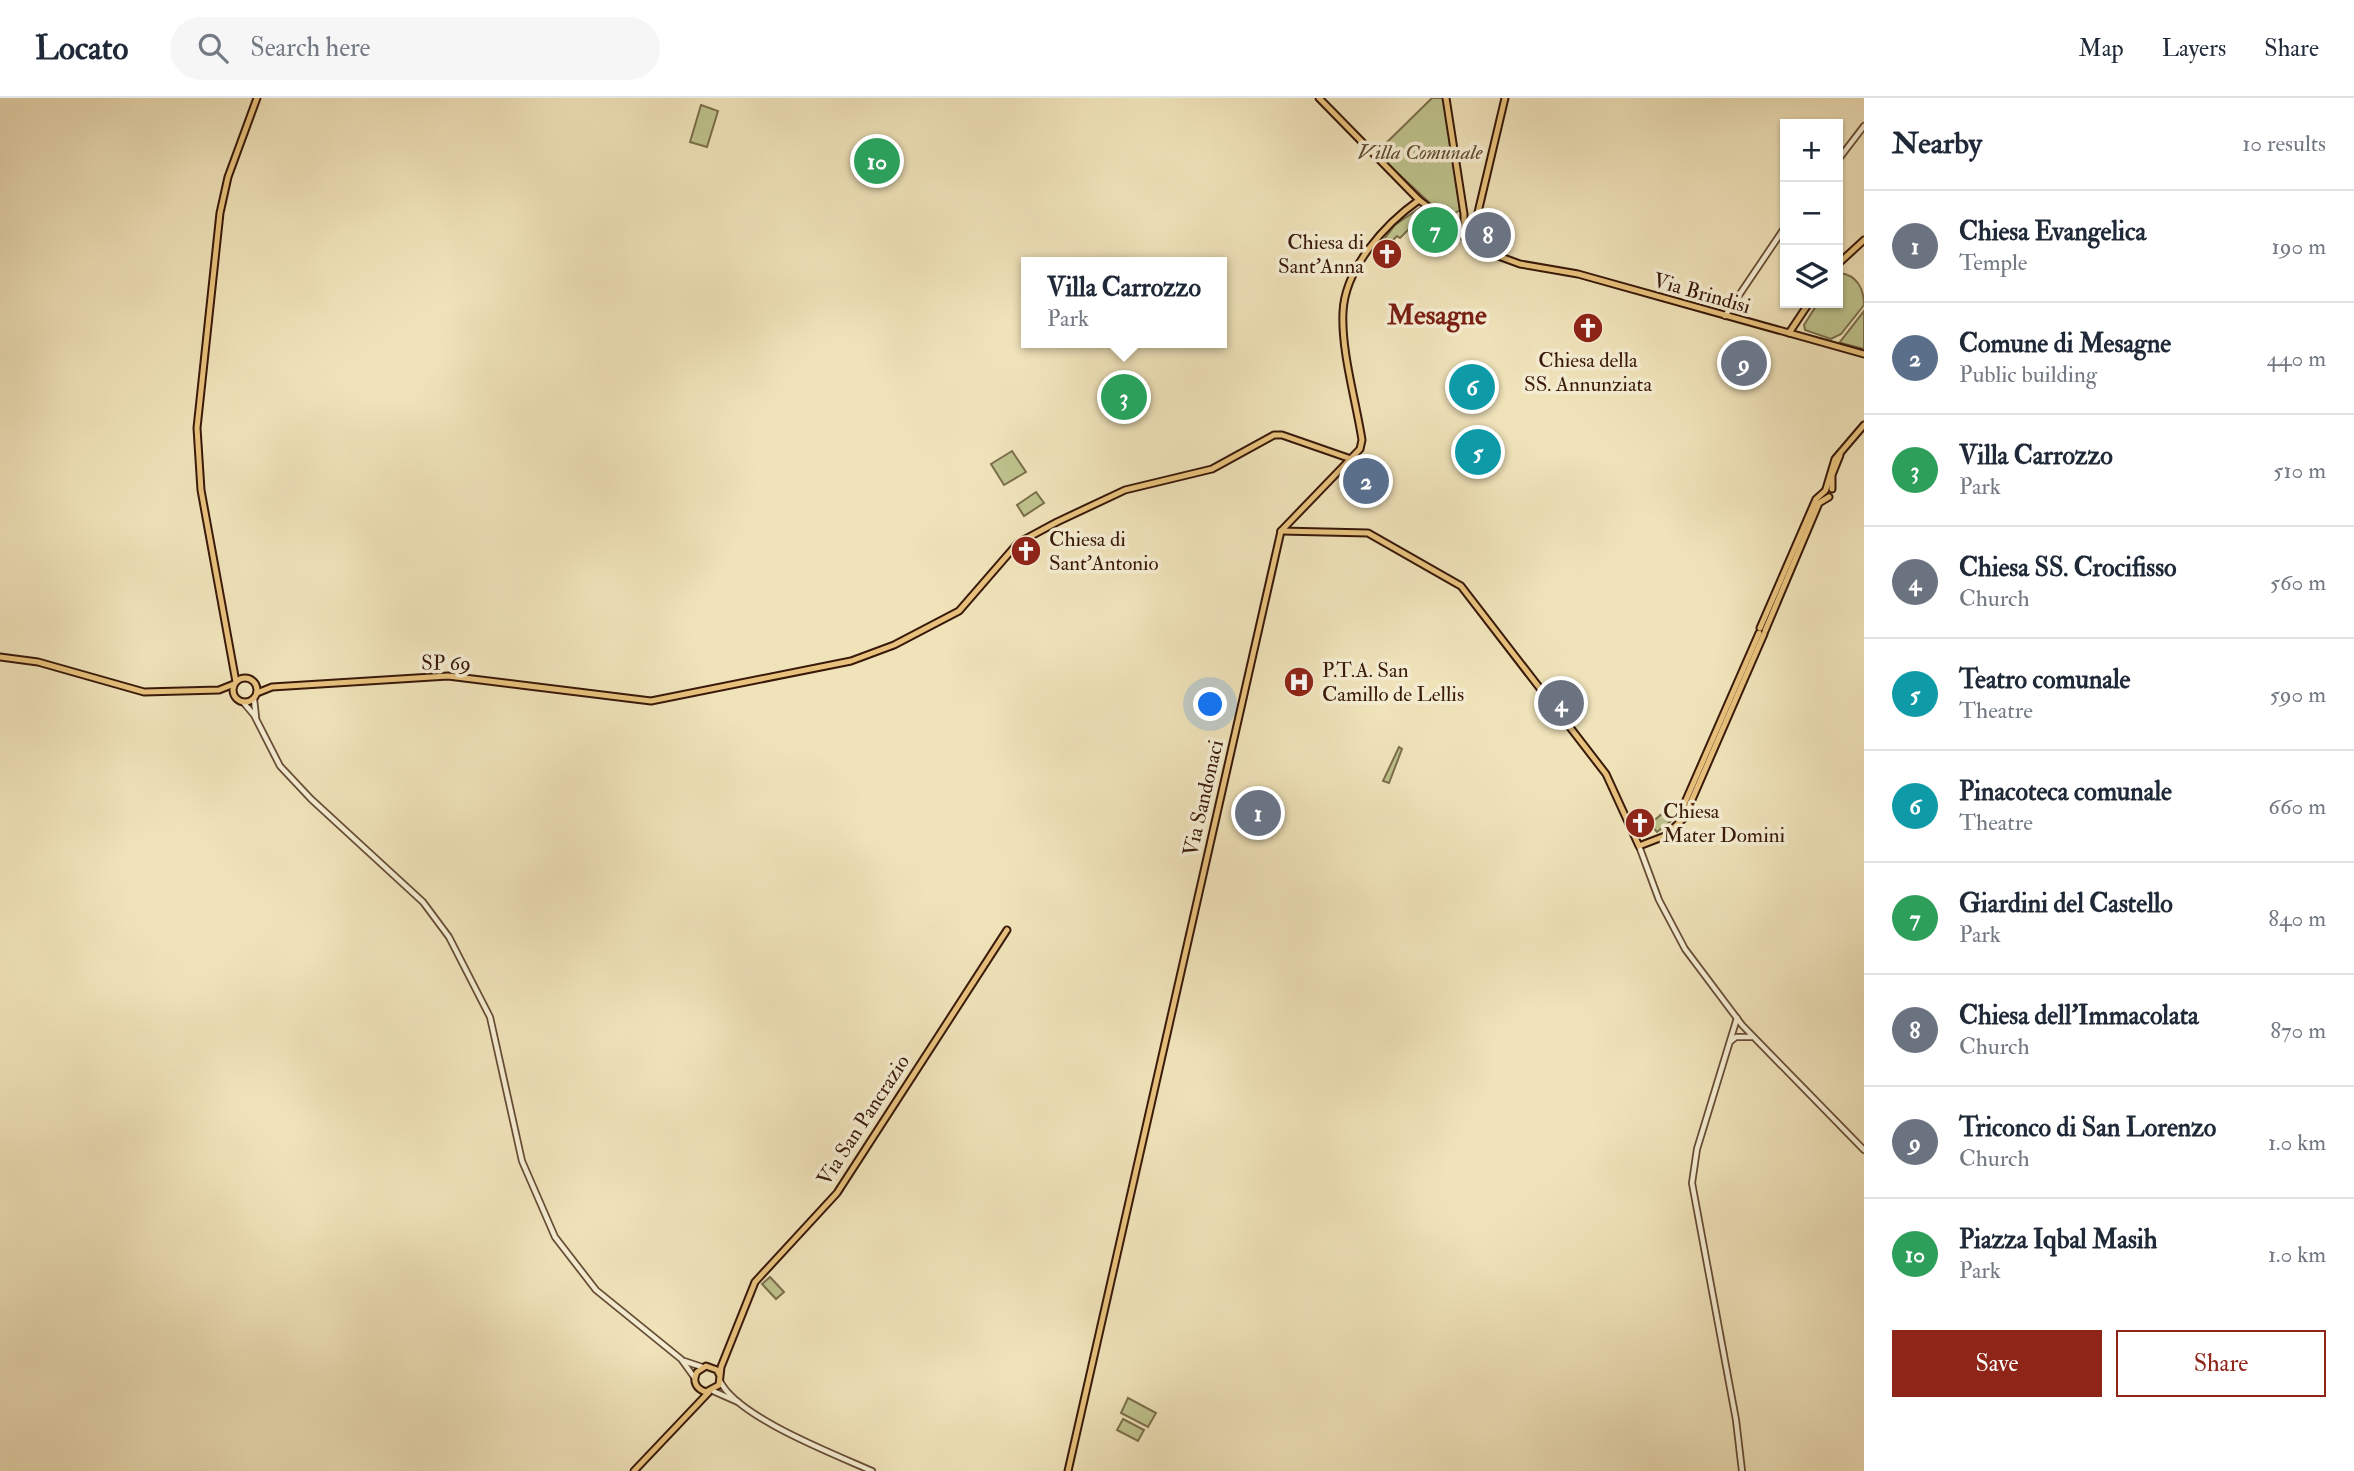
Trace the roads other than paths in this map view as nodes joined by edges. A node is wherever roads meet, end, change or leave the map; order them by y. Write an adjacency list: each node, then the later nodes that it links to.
1 (257, 98): 20 (main road)
2 (1319, 98): 7 (main road, Via Brindisi)
3 (1447, 98): 9 (main road)
4 (1505, 98): 11 (main road)
5 (1864, 126): 6 (street)
6 (1843, 153)
7 (1419, 200): 9 (main road, Via Brindisi); 18 (main road)
8 (1780, 234): 14 (street)
9 (1464, 237): 11 (main road, Via Brindisi)
10 (1864, 240): 12 (main road)
11 (1471, 242): 14 (main road, Via Brindisi)
12 (1843, 259)
13 (1806, 308): 15 (main road)
14 (1724, 316): 15 (main road, Via Brindisi)
15 (1789, 333): 16 (main road, Via Brindisi)
16 (1864, 354)
17 (1864, 425): 31 (main road)
18 (1351, 459): 19 (main road); 25 (main road, SP 69)
19 (1281, 531): 31 (main road); 50 (main road, Via Sandonaci)
20 (233, 656): 22 (main road); 24 (main road)
21 (0, 657): 26 (main road)
22 (245, 678): 23 (main road); 24 (main road)
23 (253, 681): 25 (main road); 28 (main road)
24 (235, 683): 26 (main road); 27 (main road)
25 (272, 687): 28 (main road)
26 (219, 690): 27 (main road)
27 (234, 696): 29 (main road)
28 (255, 696): 29 (main road); 30 (street)
29 (243, 702): 30 (street)
30 (257, 721): 39 (street)
31 (1639, 846): 33 (street)
32 (1007, 929): 40 (main road, Via San Pancrazio)
33 (1737, 1018): 34 (street); 37 (street)
34 (1742, 1025): 35 (street); 36 (street)
35 (1736, 1037): 36 (street); 37 (street)
36 (1754, 1037): 38 (street)
37 (1730, 1042): 51 (street)
38 (1864, 1150)
39 (681, 1359): 41 (street); 42 (street)
40 (724, 1359): 41 (main road); 43 (main road, Via San Pancrazio)
41 (705, 1367): 42 (main road); 43 (main road)
42 (695, 1378): 44 (main road)
43 (720, 1379): 45 (main road); 46 (street)
44 (700, 1390): 45 (main road); 47 (main road)
45 (711, 1391): 46 (street); 47 (main road)
46 (739, 1402): 49 (street)
47 (697, 1405): 48 (main road)
48 (634, 1471)
49 (872, 1471)
50 (1068, 1471)
51 (1742, 1471)

